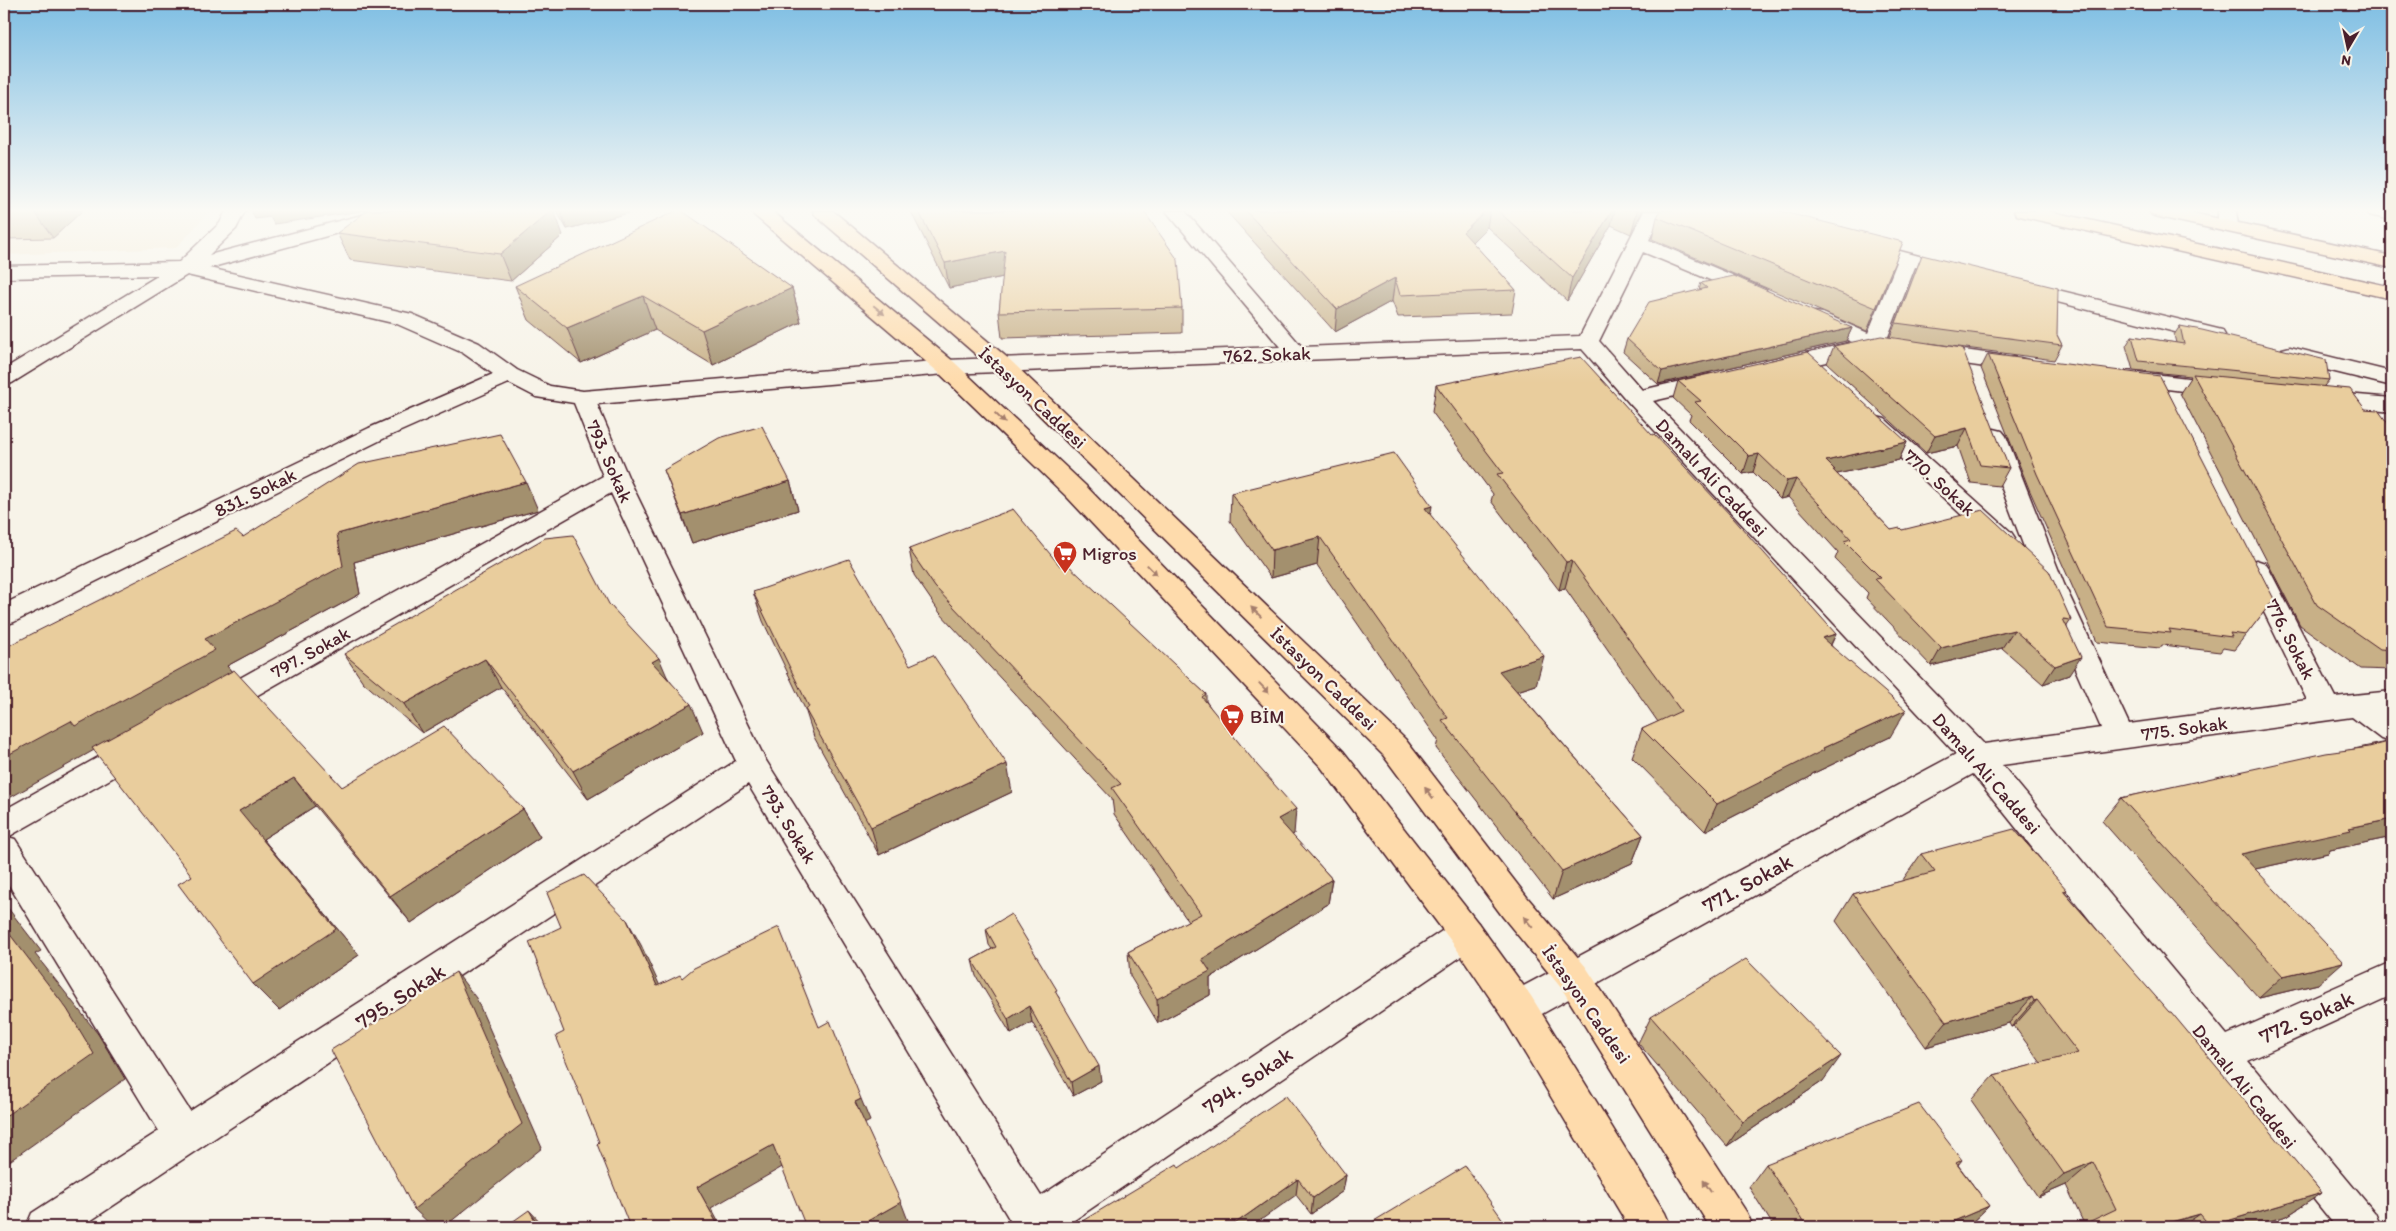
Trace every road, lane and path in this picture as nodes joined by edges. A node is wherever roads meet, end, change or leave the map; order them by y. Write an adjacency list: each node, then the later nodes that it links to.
1 (164, 268): 12 (street)
2 (184, 268): 30 (street)
3 (186, 268): 27 (street, 762. Sokak)
4 (830, 268): 24 (main road, İstasyon Caddesi, one-way to 24)
5 (890, 268): 23 (main road, İstasyon Caddesi)
6 (1224, 268): 20 (street)
7 (1626, 268): 17 (street)
8 (1699, 268): 18 (street)
9 (1904, 268): 18 (street)
10 (1946, 268): 13 (street)
11 (2283, 268): 15 (main road)
12 (4, 272)
13 (1976, 276)
14 (2005, 283): 16 (street)
15 (2392, 293)
16 (2237, 341)
17 (1588, 342): 20 (street, 762. Sokak); 38 (street, Damalı Ali Caddesi)
18 (1874, 344): 21 (street); 22 (street)
19 (2266, 348): 31 (street)
20 (1296, 353): 23 (street, 762. Sokak)
21 (1964, 358): 25 (street); 34 (street)
22 (1807, 360): 26 (street); 32 (street)
23 (1002, 364): 24 (street, 762. Sokak); 61 (main road, İstasyon Caddesi, one-way to 23)
24 (946, 367): 37 (street, 762. Sokak); 60 (main road, İstasyon Caddesi, one-way to 60)
25 (2043, 368)
26 (1760, 371)
27 (509, 375): 37 (street, 762. Sokak); 48 (street, 831. Sokak)
28 (1732, 377): 38 (street)
29 (2112, 377): 33 (street)
30 (4, 378)
31 (2392, 379)
32 (1829, 380)
33 (2161, 383): 35 (street); 42 (street)
34 (1975, 386)
35 (2240, 390)
36 (2308, 397): 39 (street)
37 (583, 398): 45 (street, 793. Sokak)
38 (1637, 398): 56 (street, Damalı Ali Caddesi)
39 (2357, 402): 40 (street); 44 (street)
40 (2392, 405)
41 (1858, 406): 47 (street, 770. Sokak)
42 (2175, 409)
43 (1985, 412): 47 (street, 770. Sokak)
44 (2375, 426)
45 (617, 479): 52 (street, 797. Sokak); 57 (street, 793. Sokak)
46 (2246, 550): 51 (street, 776. Sokak)
47 (2051, 584): 55 (street, 770. Sokak)
48 (4, 615)
49 (2392, 702): 50 (street, 775. Sokak)
50 (2356, 705): 51 (street, 775. Sokak); 53 (street)
51 (2326, 709): 55 (street, 775. Sokak)
52 (194, 718)
53 (2392, 730)
54 (159, 737): 58 (street)
55 (2120, 737): 56 (street, 775. Sokak)
56 (1977, 757): 61 (street, 771. Sokak); 64 (street, Damalı Ali Caddesi)
57 (753, 766): 65 (street, 795. Sokak); 66 (street, 793. Sokak)
58 (4, 825)
59 (4, 848): 65 (street)
60 (1466, 934): 63 (main road, İstasyon Caddesi); 66 (street, 794. Sokak)
61 (1574, 978): 63 (street, 771. Sokak); 69 (main road, İstasyon Caddesi, one-way to 61)
62 (2392, 978): 64 (street, 772. Sokak)
63 (1518, 1008): 68 (main road, İstasyon Caddesi)
64 (2221, 1056): 70 (street, Damalı Ali Caddesi)
65 (184, 1137): 67 (street, 795. Sokak)
66 (1034, 1226)
67 (46, 1227)
68 (1652, 1227)
69 (1733, 1227)
70 (2361, 1227)

